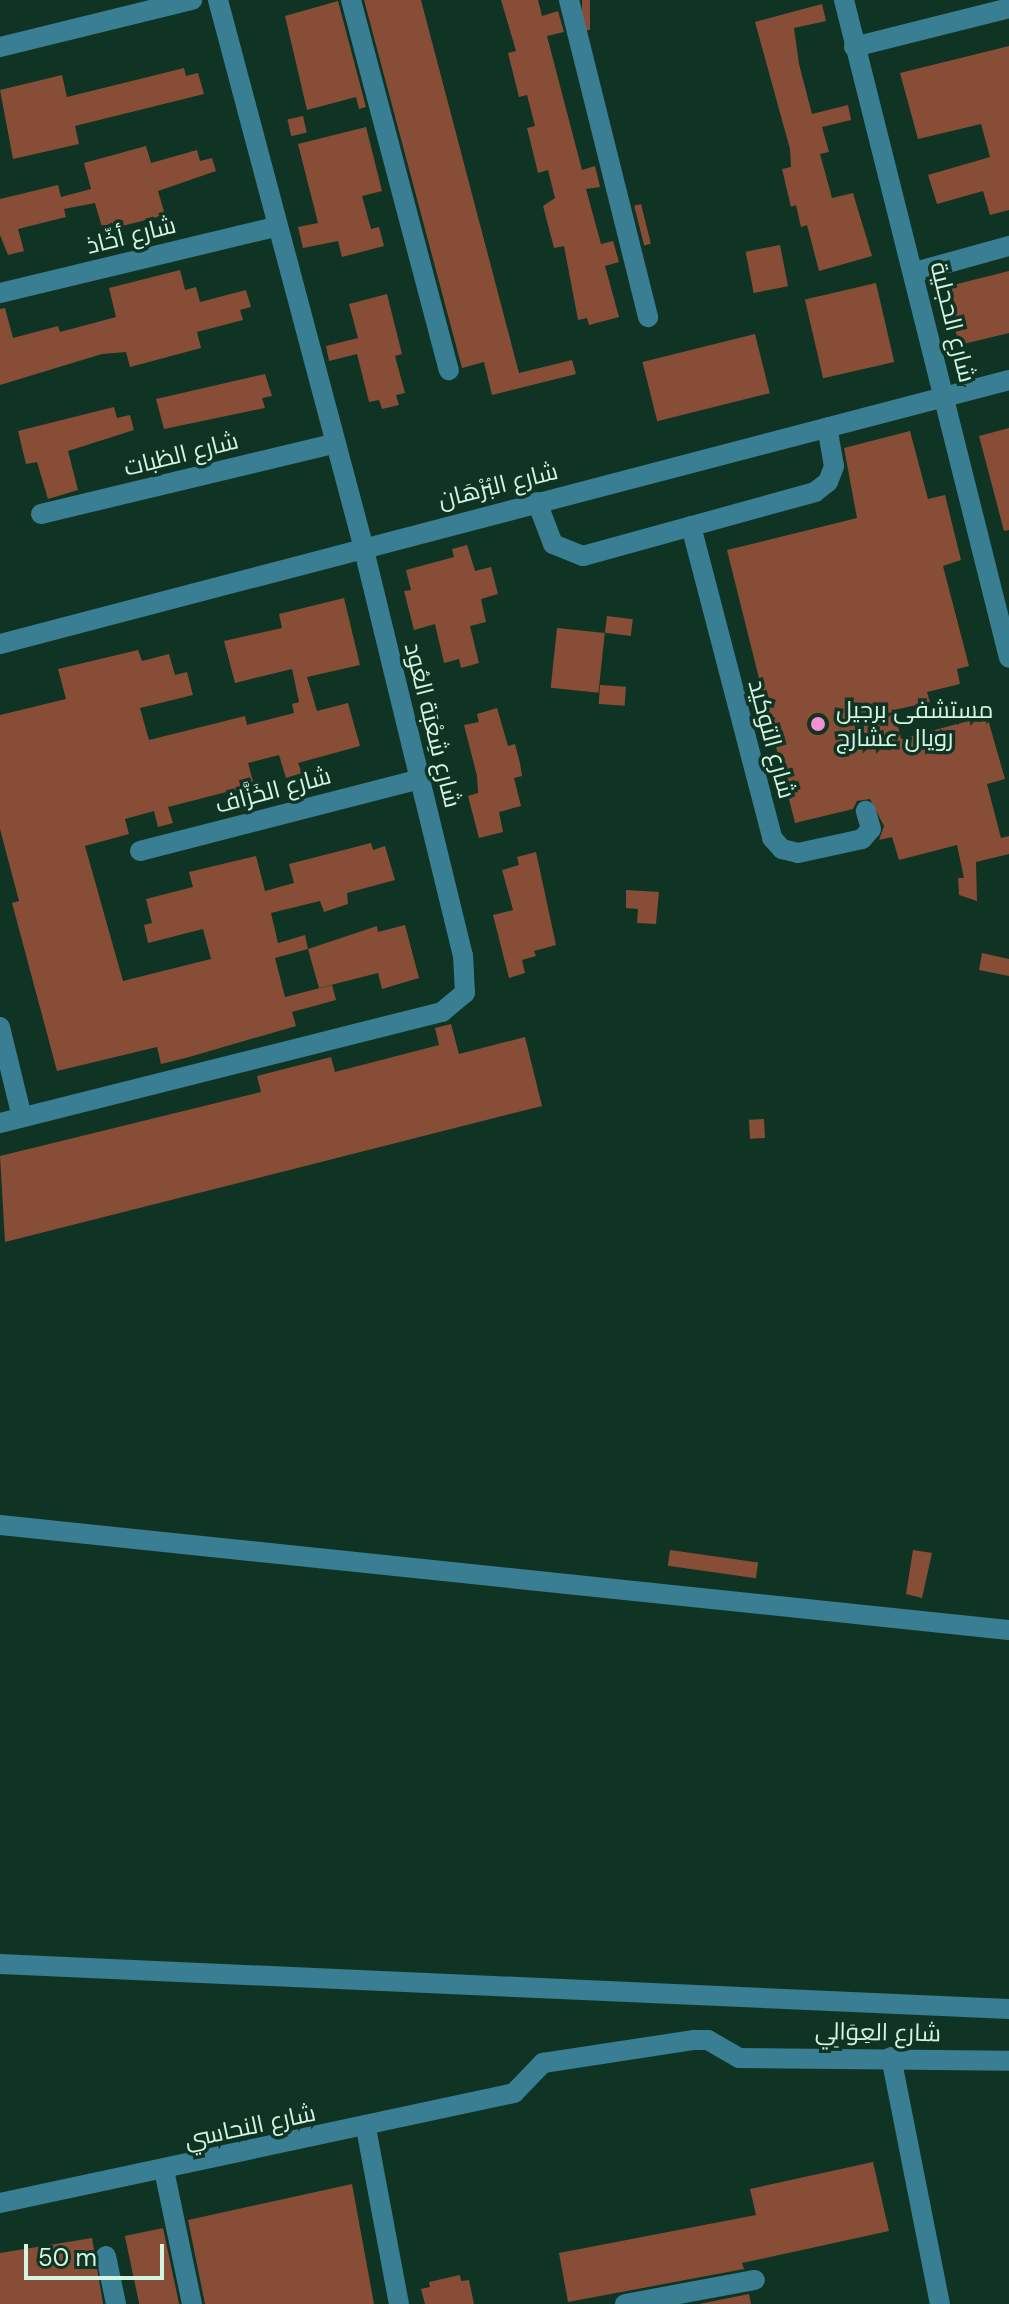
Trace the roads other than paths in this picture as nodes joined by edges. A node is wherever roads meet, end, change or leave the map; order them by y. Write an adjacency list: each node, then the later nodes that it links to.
1 (192, 0): 7 (street)
2 (218, 0): 9 (street, شارع شِعْبَة العُود)
3 (351, 0): 14 (street)
4 (569, 0): 13 (street)
5 (844, 0): 8 (street, شارع الحجلية)
6 (1009, 8): 8 (street)
7 (0, 47)
8 (854, 47): 11 (street, شارع الحجلية)
9 (275, 227): 12 (street, شارع أخّاذ); 18 (street, شارع شِعْبَة العُود)
10 (1009, 246): 11 (street)
11 (915, 272): 16 (street, شارع الحجلية)
12 (0, 293)
13 (648, 317)
14 (449, 370)
15 (1009, 380): 16 (street, شارع البُرْهَان)
16 (945, 396): 17 (street, شارع البُرْهَان); 23 (street, شارع الحجلية)
17 (827, 428): 19 (street, شارع البُرْهَان); 21 (street)
18 (333, 444): 20 (street, شارع الظبات); 22 (street, شارع شِعْبَة العُود)
19 (537, 502): 21 (street); 22 (street, شارع البُرْهَان)
20 (41, 514)
21 (691, 526): 27 (street, شارع التوكيد)
22 (363, 545): 24 (street, شارع البُرْهَان); 26 (street, شارع شِعْبَة العُود)
23 (1005, 629): 25 (street, شارع الحجلية)
24 (0, 644)
25 (1009, 658)
26 (420, 779): 28 (street, شارع الخَزَّاف); 30 (street, شارع شِعْبَة العُود)
27 (866, 811)
28 (140, 851)
29 (0, 1027): 30 (street)
30 (22, 1117): 31 (street, شارع شِعْبَة العُود)
31 (0, 1123)
32 (0, 1525): 33 (street)
33 (1009, 1630)
34 (0, 1964): 35 (street)
35 (1009, 2009)
36 (891, 2057): 37 (street, شارع العِوَالِي); 38 (street, شارع العِوَالِي); 49 (street)
37 (1009, 2061)
38 (510, 2094): 39 (street, شارع النحاسي)
39 (366, 2128): 40 (street, شارع النحاسي); 47 (street)
40 (164, 2170): 41 (street, شارع النحاسي); 46 (street)
41 (0, 2203)
42 (106, 2256): 45 (street)
43 (755, 2280): 44 (street)
44 (684, 2299): 48 (street)
45 (116, 2304)
46 (192, 2304)
47 (399, 2304)
48 (625, 2304)
49 (940, 2304)

